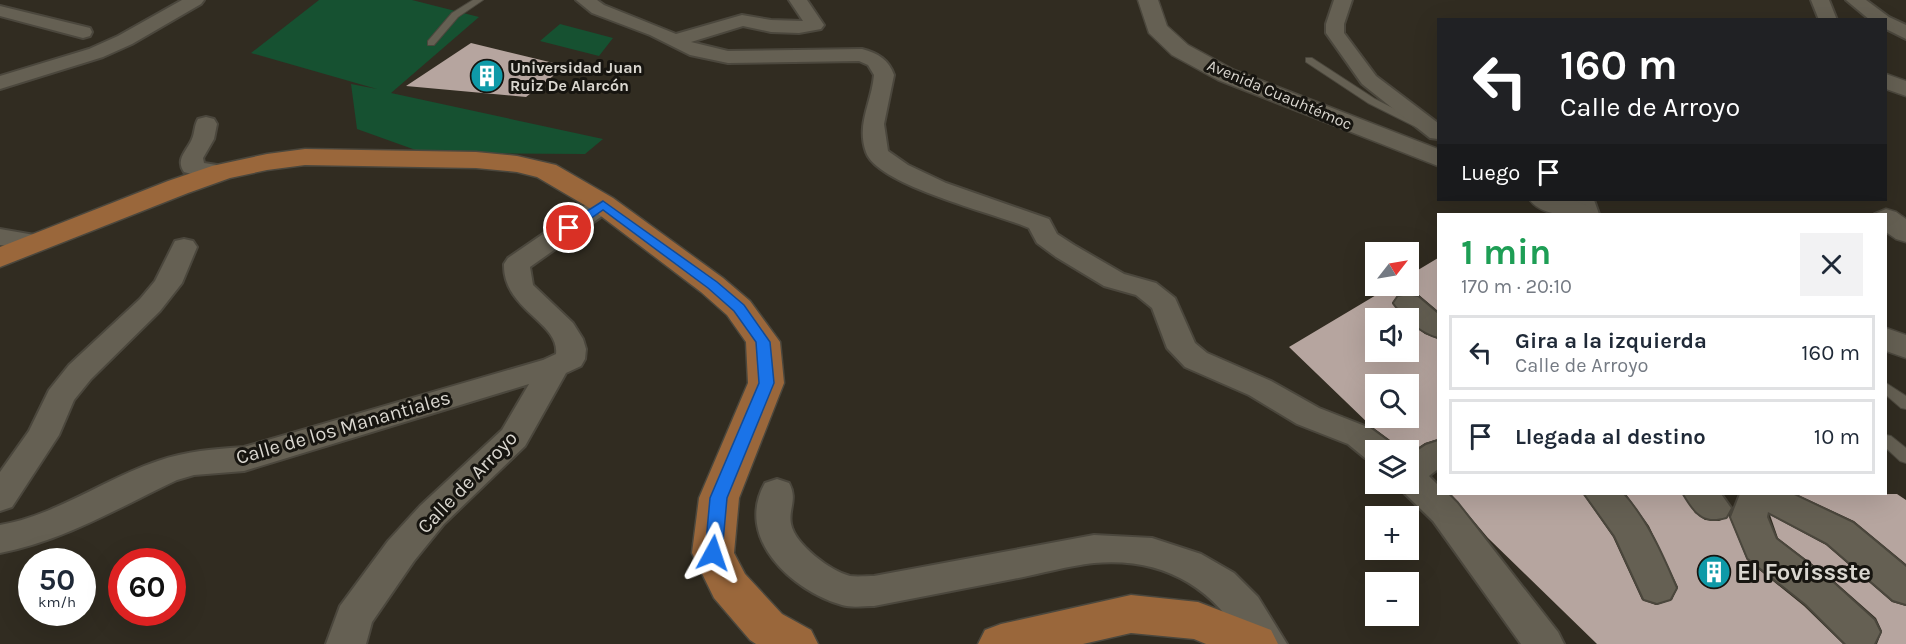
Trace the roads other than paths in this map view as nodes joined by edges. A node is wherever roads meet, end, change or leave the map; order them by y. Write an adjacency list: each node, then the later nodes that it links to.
1 (8, 0): 10 (street)
2 (195, 0): 21 (street)
3 (479, 0): 18 (lane)
4 (585, 0): 17 (street)
5 (798, 0): 17 (street)
6 (1148, 0): 26 (main road, Avenida Cuauhtémoc)
7 (1343, 0): 24 (street)
8 (1820, 0): 12 (street)
9 (1855, 0): 13 (street)
10 (0, 3)
11 (0, 11): 15 (street)
12 (1827, 18)
13 (1880, 18)
14 (1887, 23): 16 (street)
15 (83, 32)
16 (1906, 33)
17 (676, 40): 46 (street)
18 (431, 43)
19 (1309, 60): 25 (lane)
20 (1887, 81): 22 (main road)
21 (0, 83)
22 (1906, 89)
23 (206, 124): 27 (street)
24 (1437, 133)
25 (1437, 134)
26 (1437, 158)
27 (222, 172): 30 (main road); 36 (main road)
28 (1547, 201): 31 (main road)
29 (1867, 201): 32 (main road)
30 (603, 204): 43 (street, Calle de Arroyo); 62 (main road)
31 (1579, 213)
32 (1881, 213)
33 (1887, 219): 34 (main road)
34 (1906, 233)
35 (0, 237): 36 (street)
36 (37, 242): 38 (main road)
37 (184, 247): 56 (street)
38 (0, 258)
39 (1408, 303): 40 (street)
40 (1437, 327)
41 (1887, 339): 42 (main road)
42 (1906, 347)
43 (554, 367): 57 (street, Calle de los Manantiales); 61 (street, Calle de Arroyo)
44 (1887, 389): 45 (lane)
45 (1906, 404)
46 (1365, 441)
47 (1887, 441): 49 (lane)
48 (1437, 454): 50 (street)
49 (1906, 457)
50 (1419, 467)
51 (1419, 486): 66 (street)
52 (777, 492): 65 (street)
53 (1603, 495): 58 (street)
54 (1757, 495): 60 (street)
55 (1765, 495): 59 (street)
56 (0, 498)
57 (0, 539)
58 (1657, 588)
59 (1906, 589)
60 (1860, 632)
61 (346, 644)
62 (795, 644)
63 (1001, 644): 64 (main road)
64 (1256, 644)
65 (1267, 644)
66 (1544, 644)

